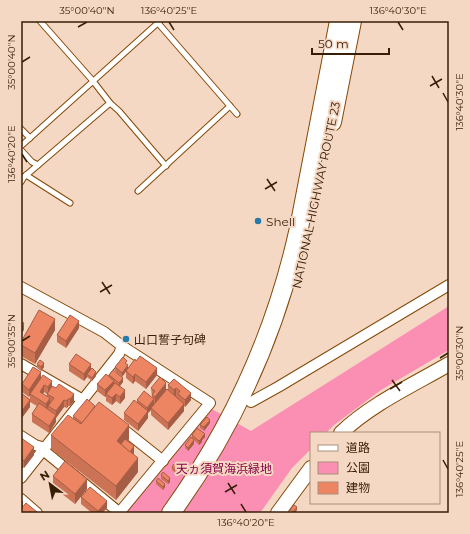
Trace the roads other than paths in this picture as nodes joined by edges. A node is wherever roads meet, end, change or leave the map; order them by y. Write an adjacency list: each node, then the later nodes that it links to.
1 (40, 21): 5 (lane)
2 (339, 21): 36 (highway, NATIONAL HIGHWAY ROUTE 23)
3 (352, 21): 25 (highway, NATIONAL HIGHWAY ROUTE 23)
4 (159, 22): 5 (lane); 7 (lane)
5 (93, 81): 6 (lane); 10 (lane)
6 (110, 103): 13 (lane); 14 (lane)
7 (230, 106): 8 (lane); 14 (lane)
8 (237, 114)
9 (21, 129): 10 (lane)
10 (30, 138): 11 (lane)
11 (21, 146)
12 (21, 150): 13 (lane)
13 (38, 165): 15 (lane)
14 (166, 166): 17 (lane)
15 (26, 175): 16 (lane); 18 (lane)
16 (21, 182)
17 (138, 191)
18 (70, 204)
19 (449, 285): 25 (street)
20 (21, 287): 21 (street)
21 (122, 346): 24 (street); 30 (street)
22 (21, 364): 24 (street)
23 (449, 364): 27 (street)
24 (86, 401): 29 (street)
25 (251, 402): 37 (highway, NATIONAL HIGHWAY ROUTE 23)
26 (108, 418): 30 (street)
27 (343, 432)
28 (21, 436): 29 (street)
29 (44, 449): 32 (street); 35 (street)
30 (163, 461): 35 (street)
31 (310, 469): 38 (street)
32 (21, 478)
33 (21, 500): 34 (street)
34 (37, 513)
35 (120, 513)
36 (171, 513)
37 (185, 513)
38 (278, 513)

